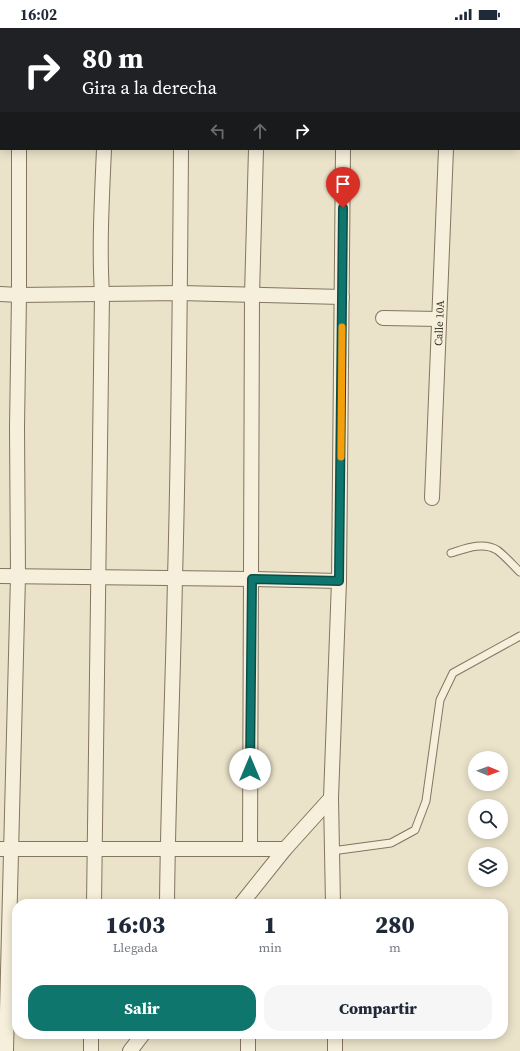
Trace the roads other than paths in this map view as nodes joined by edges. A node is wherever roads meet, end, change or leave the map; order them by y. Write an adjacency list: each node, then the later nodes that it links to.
1 (19, 150): 10 (street)
2 (104, 150): 9 (street)
3 (181, 150): 7 (street)
4 (256, 150): 11 (street)
5 (344, 150): 12 (street)
6 (446, 150): 14 (street, Calle 10A)
7 (180, 293): 9 (street); 11 (street); 21 (street)
8 (0, 294): 10 (street)
9 (102, 294): 10 (street); 20 (street)
10 (19, 295): 19 (street)
11 (252, 295): 12 (street); 22 (street)
12 (342, 297): 23 (street)
13 (383, 318): 14 (street)
14 (439, 319): 15 (street, Calle 10A)
15 (432, 498)
16 (451, 553): 17 (lane)
17 (520, 572)
18 (0, 576): 19 (street)
19 (18, 576): 20 (street); 27 (street)
20 (98, 578): 21 (street); 28 (street)
21 (176, 578): 22 (street); 26 (street)
22 (252, 579): 23 (street); 29 (street)
23 (339, 581): 25 (street)
24 (520, 636): 31 (lane)
25 (331, 798): 30 (street); 31 (street)
26 (168, 848): 28 (street); 29 (street); 33 (street)
27 (6, 849): 28 (street); 40 (street)
28 (96, 849): 32 (street)
29 (250, 849): 30 (street)
30 (285, 849): 34 (street)
31 (332, 851): 35 (street)
32 (94, 899)
33 (167, 899)
34 (248, 899)
35 (333, 899)
36 (91, 1039): 41 (street)
37 (139, 1039): 42 (street)
38 (248, 1039): 43 (street)
39 (335, 1039): 44 (street)
40 (6, 1051)
41 (91, 1051)
42 (130, 1051)
43 (248, 1051)
44 (335, 1051)

